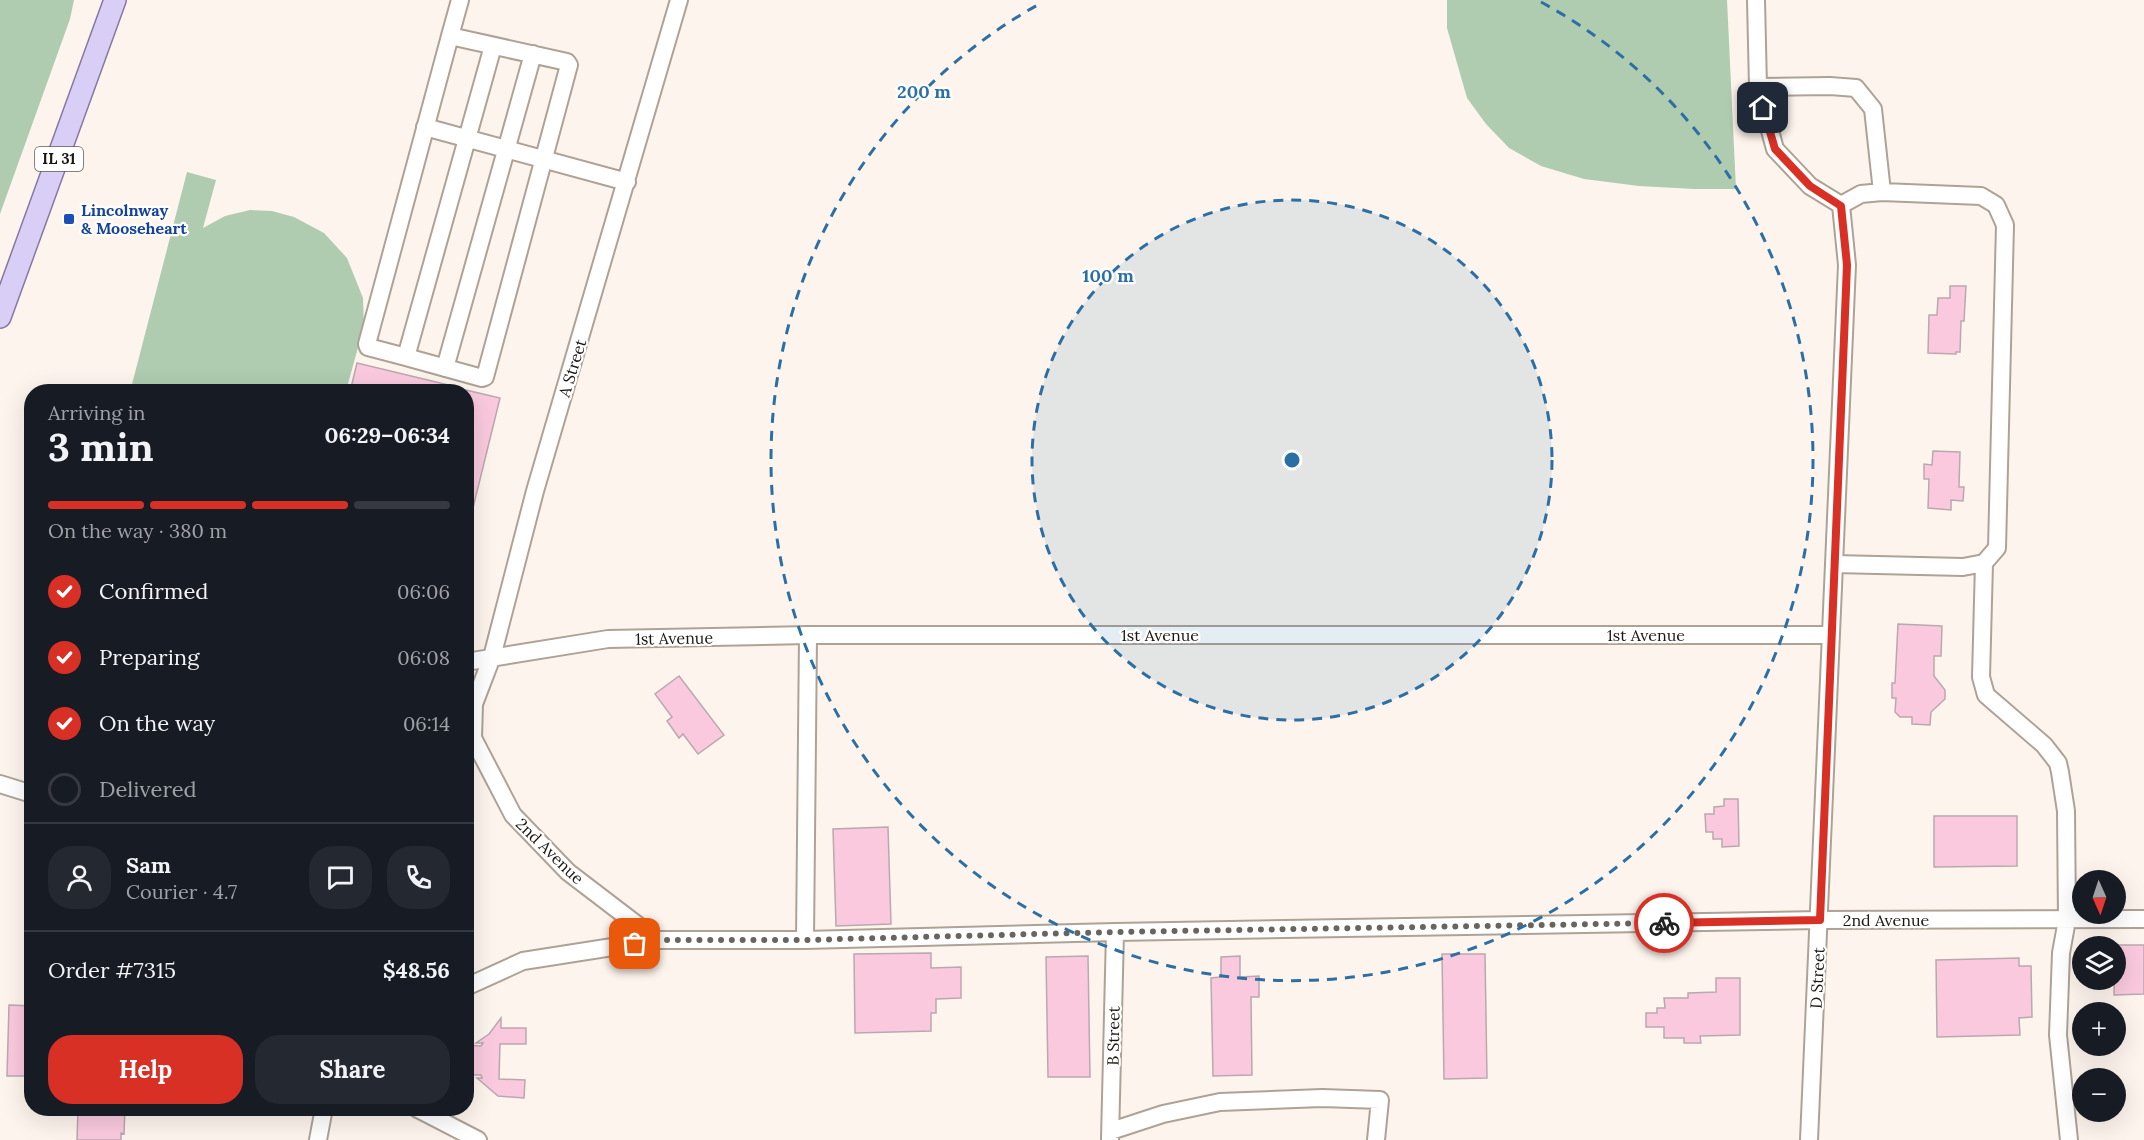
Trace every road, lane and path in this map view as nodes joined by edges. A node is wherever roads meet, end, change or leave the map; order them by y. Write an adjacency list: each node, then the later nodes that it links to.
1 (115, 0): 16 (main road, IL 31)
2 (460, 0): 5 (street)
3 (680, 0): 13 (street, A Street)
4 (1756, 0): 8 (street)
5 (450, 36): 6 (street); 9 (street)
6 (493, 46): 7 (street); 10 (street)
7 (533, 54): 11 (street); 12 (street)
8 (1758, 87): 14 (street); 15 (street)
9 (425, 127): 10 (street); 17 (street)
10 (467, 138): 11 (street); 17 (street)
11 (506, 149): 12 (street); 18 (street)
12 (544, 159): 13 (street); 18 (street)
13 (627, 182): 23 (street, A Street)
14 (1882, 192): 15 (street); 19 (street)
15 (1841, 206): 20 (street, D Street)
16 (0, 317)
17 (406, 357): 18 (street)
18 (445, 368)
19 (1984, 562): 20 (street); 31 (street)
20 (1834, 564): 22 (street, D Street)
21 (808, 635): 22 (street, 1st Avenue); 23 (street, 1st Avenue); 34 (street)
22 (1830, 635): 30 (street, D Street)
23 (492, 657): 24 (street, 1st Avenue); 25 (street, A Street)
24 (474, 660)
25 (474, 704)
26 (474, 740): 33 (street, 2nd Avenue)
27 (0, 784): 28 (street)
28 (24, 792)
29 (2144, 919): 31 (street, 2nd Avenue)
30 (1820, 920): 31 (street, 2nd Avenue); 32 (street, 2nd Avenue); 42 (street, D Street)
31 (2067, 920): 43 (street)
32 (1115, 932): 34 (street, 2nd Avenue); 38 (street, B Street)
33 (657, 940): 34 (street, 2nd Avenue); 35 (street, 2nd Avenue)
34 (805, 940)
35 (474, 983)
36 (322, 1116): 39 (street)
37 (432, 1116): 40 (street)
38 (1110, 1135): 41 (street)
39 (318, 1140)
40 (478, 1140)
41 (1376, 1140)
42 (1809, 1140)
43 (2069, 1140)

